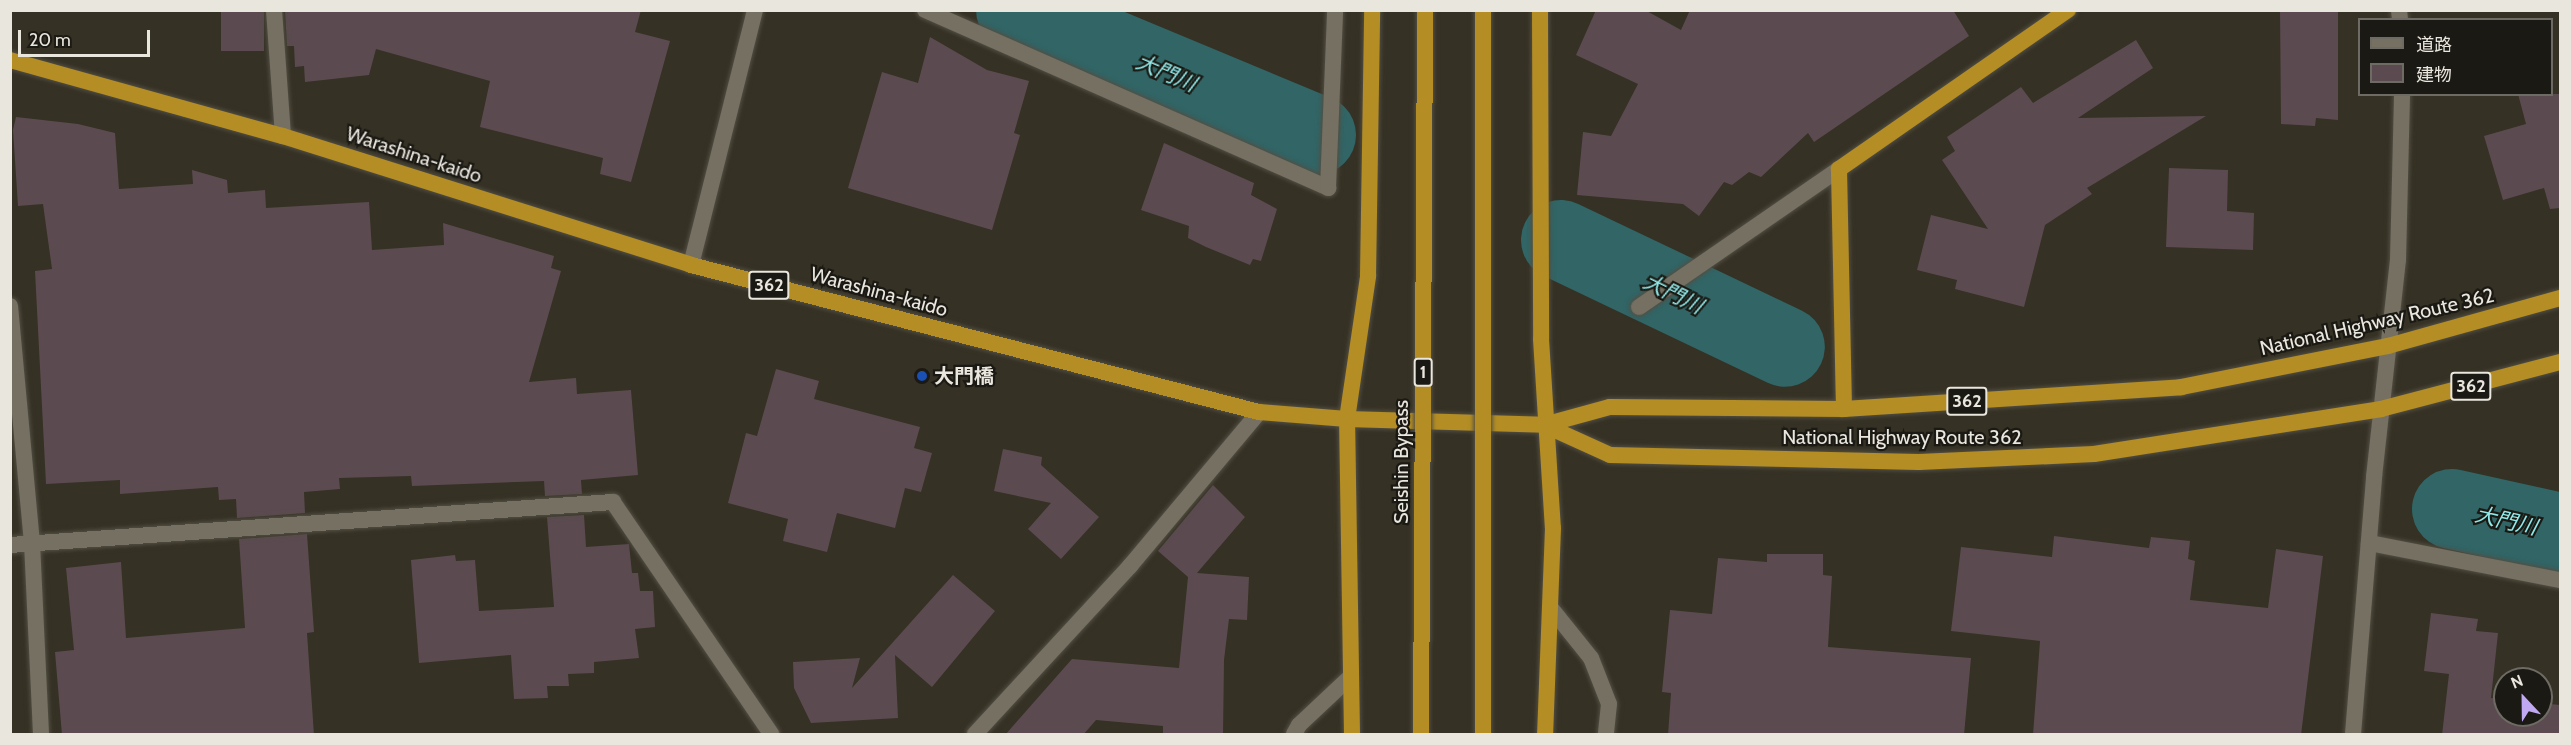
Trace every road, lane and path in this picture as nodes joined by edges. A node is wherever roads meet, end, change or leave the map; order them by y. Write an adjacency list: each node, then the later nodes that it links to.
1 (274, 10): 12 (street)
2 (755, 10): 14 (street)
3 (925, 10): 4 (street)
4 (1335, 10)
5 (1372, 10): 23 (highway)
6 (1425, 10): 36 (highway, Seishin Bypass / 1, bridge)
7 (1484, 10): 37 (highway, bridge)
8 (1540, 10): 24 (highway)
9 (2068, 10): 13 (highway)
10 (10, 60): 12 (highway, Warashina-kaido / 362)
11 (2402, 96): 18 (street)
12 (283, 136): 14 (highway, Warashina-kaido / 362)
13 (1839, 169): 17 (street); 20 (highway, National Highway Route 362)
14 (691, 265): 22 (highway, Warashina-kaido / 362)
15 (2560, 298): 18 (highway, National Highway Route 362 / 362)
16 (10, 306): 25 (street)
17 (1639, 307)
18 (2388, 346): 20 (highway, National Highway Route 362 / 362); 21 (street)
19 (2560, 362): 21 (highway, National Highway Route 362 / 362)
20 (1844, 409): 24 (highway, National Highway Route 362 / 362)
21 (2381, 409): 24 (highway, National Highway Route 362 / 362); 26 (street)
22 (1259, 412): 23 (highway, Warashina-kaido / 362); 33 (street)
23 (1347, 419): 24 (highway, Warashina-kaido / 362); 30 (highway)
24 (1544, 425): 29 (highway)
25 (32, 543): 27 (street); 31 (street); 32 (street)
26 (2369, 543): 28 (street); 40 (street)
27 (10, 545)
28 (2560, 580)
29 (1550, 607): 38 (highway); 39 (street)
30 (1349, 678): 34 (street); 35 (highway)
31 (41, 735)
32 (771, 735)
33 (975, 735)
34 (1294, 735)
35 (1352, 735)
36 (1420, 735)
37 (1483, 735)
38 (1545, 735)
39 (1606, 735)
40 (2353, 735)

